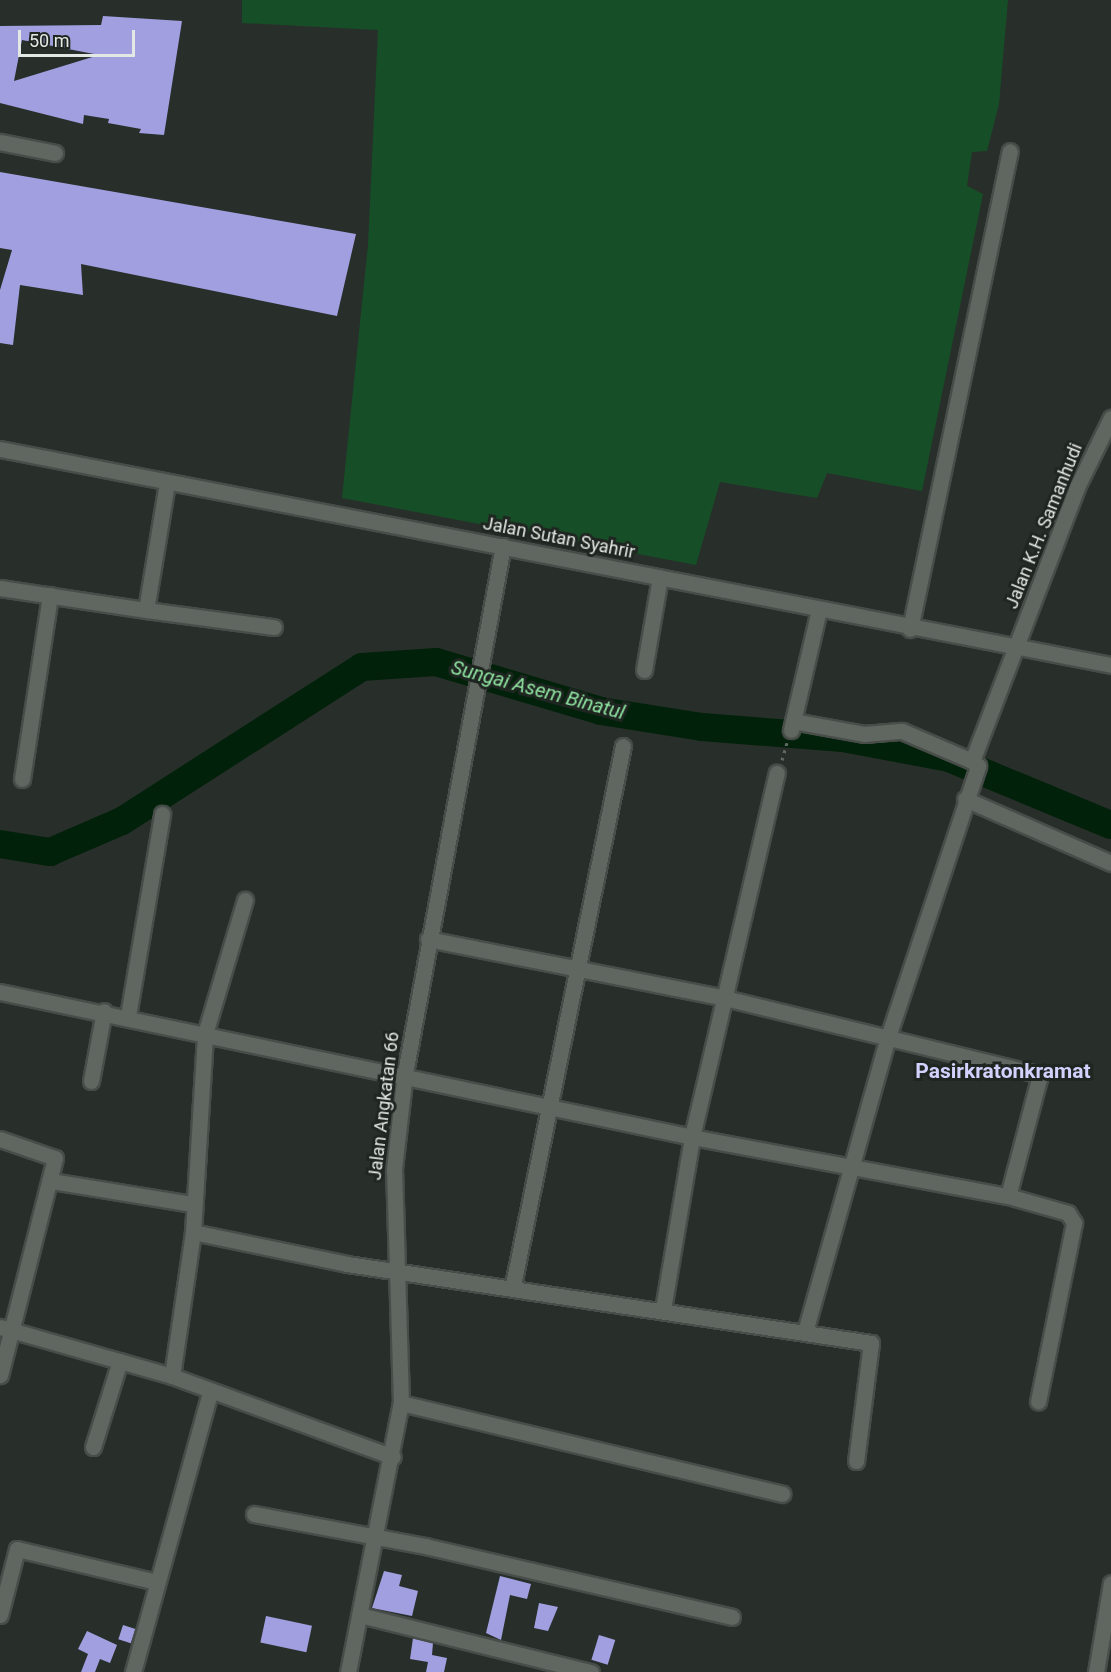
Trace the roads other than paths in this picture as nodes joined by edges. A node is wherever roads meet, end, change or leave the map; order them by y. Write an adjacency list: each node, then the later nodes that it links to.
1 (0, 142): 3 (street)
2 (1010, 151): 14 (street)
3 (55, 153)
4 (1111, 418): 15 (street, Jalan K.H. Samanhudi)
5 (0, 449): 6 (street, Jalan Sutan Syahrir)
6 (167, 483): 7 (street, Jalan Sutan Syahrir); 11 (street)
7 (503, 546): 8 (street, Jalan Sutan Syahrir); 26 (street, Jalan Angkatan 66)
8 (660, 578): 12 (street, Jalan Sutan Syahrir); 17 (street)
9 (0, 588): 10 (street)
10 (50, 595): 11 (street); 21 (street)
11 (146, 610): 13 (street)
12 (819, 610): 14 (street, Jalan Sutan Syahrir); 19 (street)
13 (274, 627)
14 (910, 628): 15 (street, Jalan Sutan Syahrir)
15 (1017, 650): 16 (street, Jalan Sutan Syahrir); 19 (street, Jalan K.H. Samanhudi)
16 (1111, 665)
17 (644, 670)
18 (623, 746): 27 (street)
19 (975, 764): 22 (street, Jalan K.H. Samanhudi)
20 (777, 773): 29 (street)
21 (22, 779)
22 (966, 797): 24 (street); 33 (street, Jalan K.H. Samanhudi)
23 (162, 814): 31 (street)
24 (1111, 863)
25 (245, 900): 32 (street)
26 (428, 939): 27 (street); 34 (street, Jalan Angkatan 66)
27 (576, 970): 29 (street); 36 (street)
28 (0, 992): 30 (street)
29 (724, 998): 33 (street); 37 (street)
30 (104, 1011): 31 (street); 35 (street)
31 (128, 1016): 32 (street)
32 (205, 1034): 34 (street); 42 (street)
33 (888, 1037): 39 (street, Jalan K.H. Samanhudi); 41 (street)
34 (405, 1073): 36 (street); 44 (street, Jalan Angkatan 66)
35 (91, 1081)
36 (548, 1106): 37 (street); 45 (street)
37 (692, 1137): 39 (street); 46 (street)
38 (0, 1139): 40 (street)
39 (849, 1166): 41 (street); 48 (street, Jalan K.H. Samanhudi)
40 (52, 1181): 42 (street); 47 (street)
41 (1008, 1196): 53 (street)
42 (193, 1203): 43 (street)
43 (193, 1232): 44 (street); 51 (street)
44 (396, 1270): 45 (street); 54 (street, Jalan Angkatan 66)
45 (513, 1285): 46 (street)
46 (663, 1309): 48 (street)
47 (7, 1329): 49 (street); 50 (street)
48 (805, 1332): 57 (street)
49 (120, 1361): 51 (street); 55 (street)
50 (0, 1375)
51 (172, 1376): 52 (street)
52 (210, 1392): 56 (street); 61 (street)
53 (1038, 1401)
54 (401, 1403): 56 (street, Jalan Angkatan 66); 58 (street)
55 (93, 1447)
56 (393, 1457): 60 (street, Jalan Angkatan 66)
57 (856, 1461)
58 (782, 1494)
59 (254, 1514): 60 (street)
60 (376, 1536): 64 (street, Jalan Angkatan 66); 65 (street)
61 (157, 1582): 63 (street); 66 (street)
62 (1111, 1583): 69 (street)
63 (0, 1615)
64 (360, 1615): 67 (street, Jalan Angkatan 66); 68 (street)
65 (732, 1617)
66 (133, 1672)
67 (348, 1672)
68 (591, 1672)
69 (1096, 1672)

